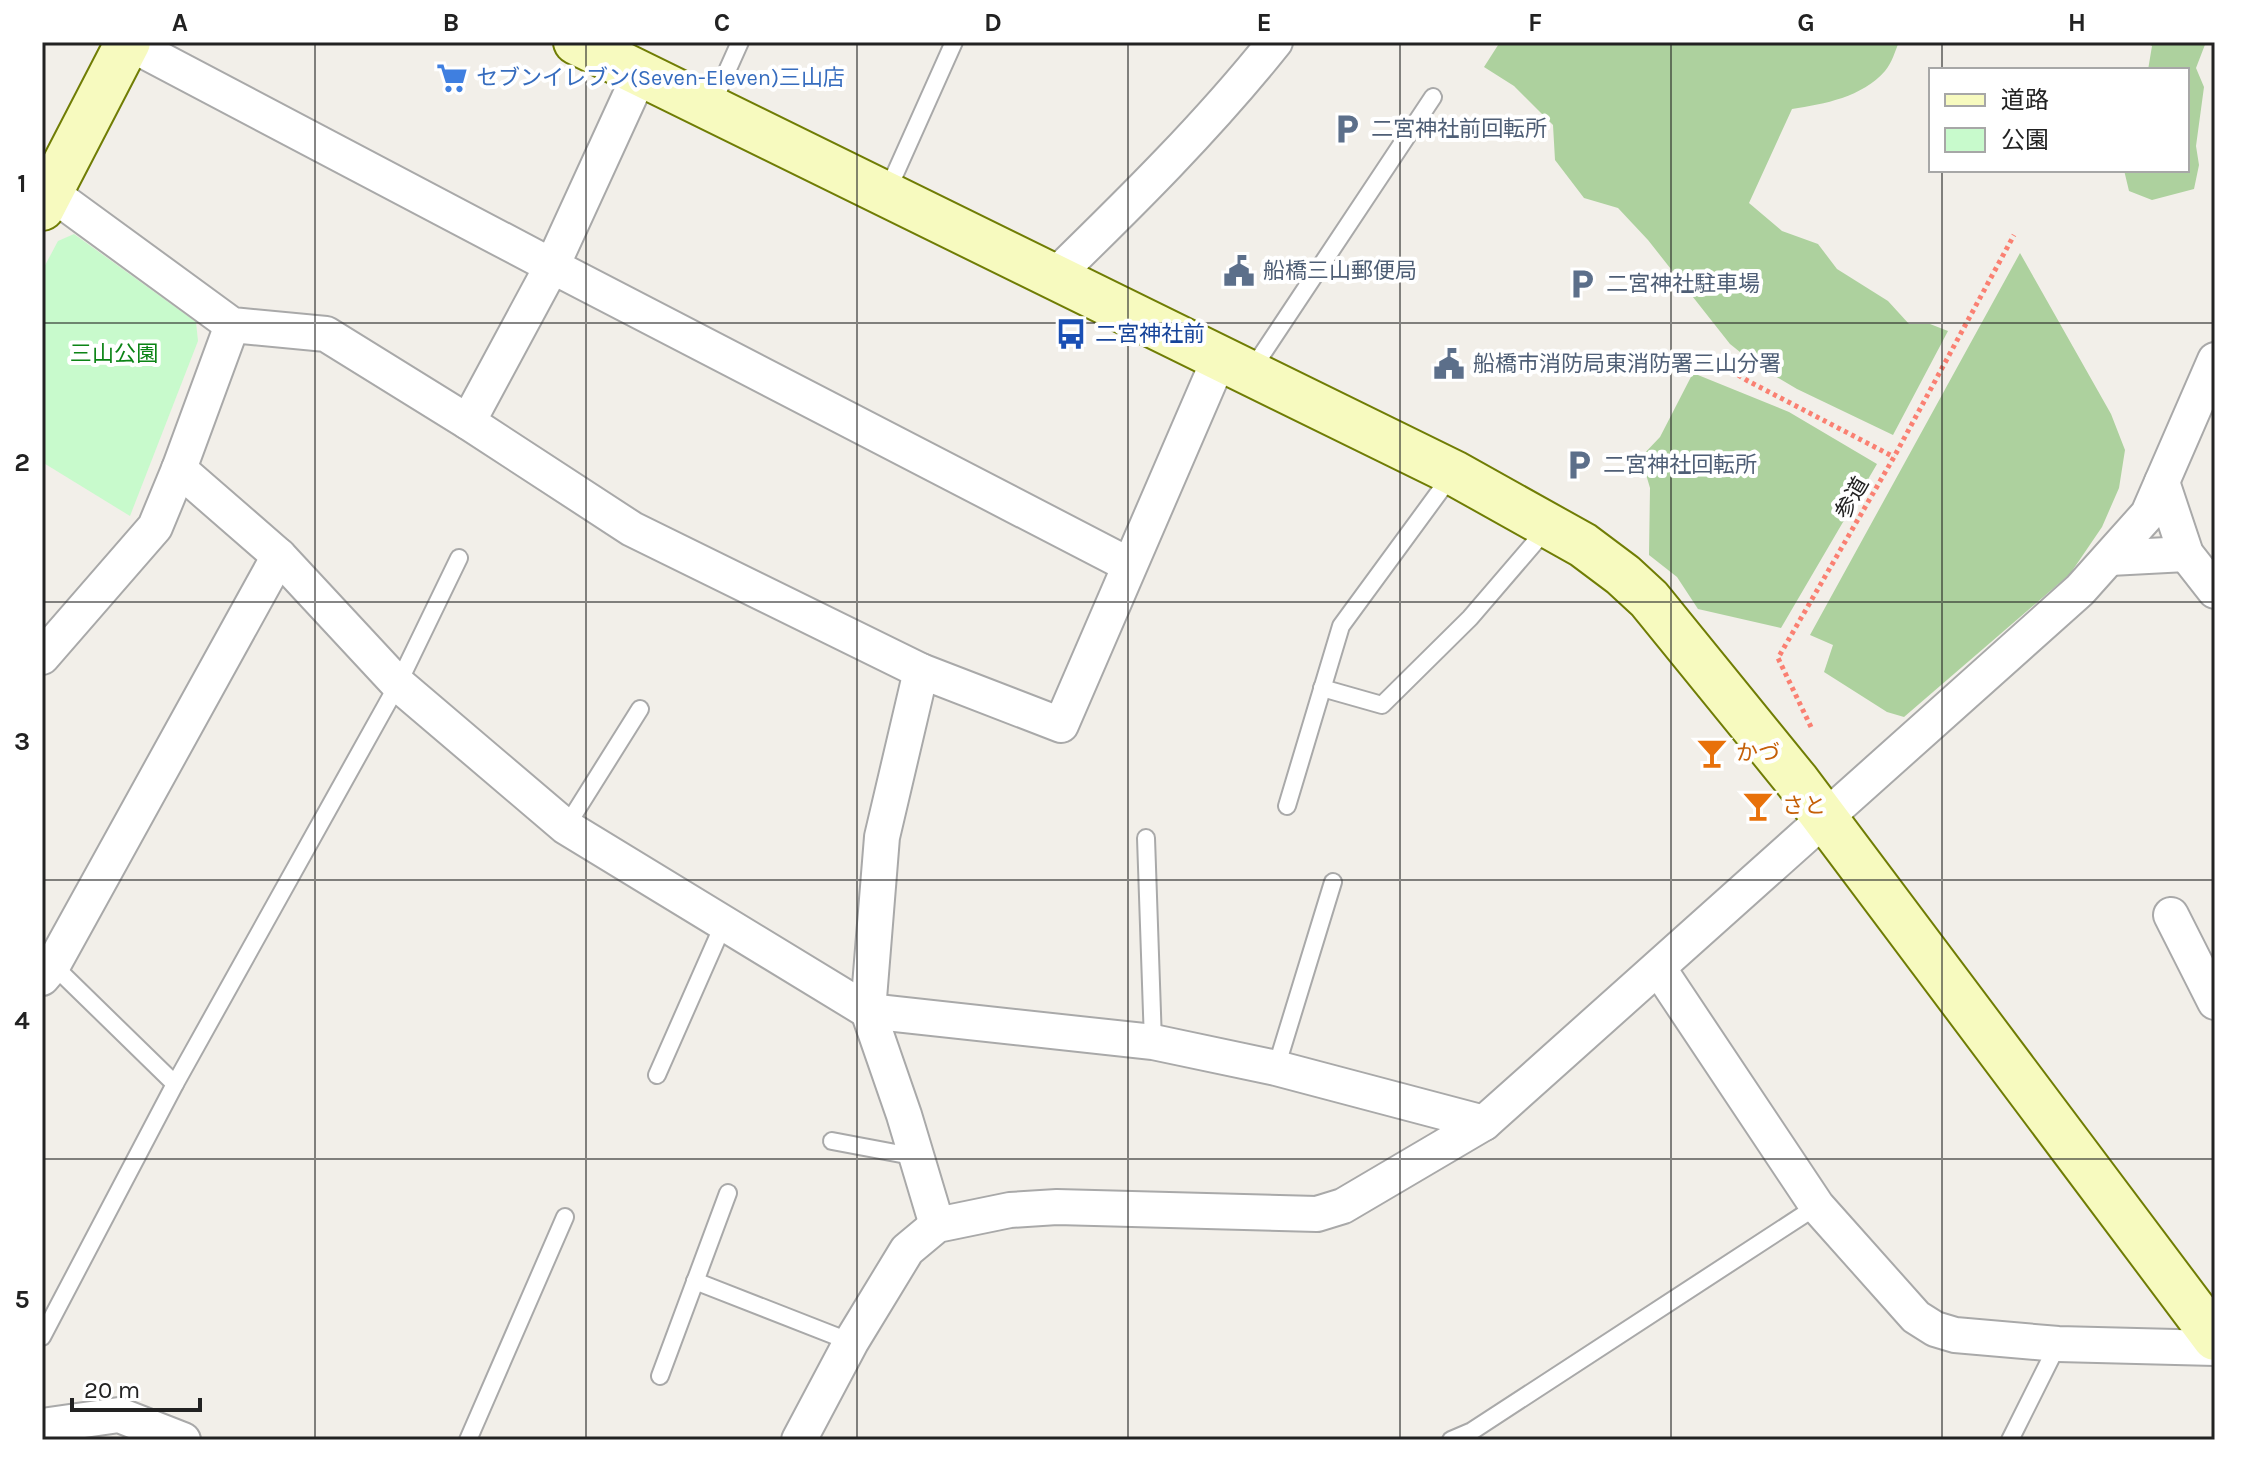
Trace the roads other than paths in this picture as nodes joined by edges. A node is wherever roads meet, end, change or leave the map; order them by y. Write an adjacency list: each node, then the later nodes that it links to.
1 (128, 42): 10 (street); 11 (street)
2 (576, 42): 6 (street)
3 (740, 42): 8 (lane)
4 (954, 42): 9 (lane)
5 (1275, 42): 12 (street)
6 (640, 74): 8 (street); 11 (street)
7 (1433, 97): 15 (lane)
8 (710, 109): 9 (street)
9 (886, 195): 12 (street)
10 (46, 200): 13 (street)
11 (552, 266): 16 (street); 25 (street)
12 (1054, 277): 15 (street)
13 (232, 325): 16 (street); 17 (street)
14 (2215, 360): 19 (street)
15 (1235, 365): 18 (street); 25 (street)
16 (468, 422): 28 (street)
17 (179, 469): 22 (street); 27 (street)
18 (1454, 473): 20 (street); 30 (lane)
19 (2162, 482): 21 (street); 24 (street)
20 (1550, 525): 30 (lane); 33 (street)
21 (2186, 554): 24 (street); 26 (street)
22 (279, 556): 29 (street); 40 (street)
23 (459, 558): 29 (lane)
24 (2110, 558): 33 (street)
25 (1129, 565): 28 (street)
26 (2215, 591)
27 (42, 657)
28 (921, 671): 42 (street)
29 (398, 684): 34 (street); 46 (lane)
30 (1322, 688): 32 (lane)
31 (640, 709): 34 (lane)
32 (1287, 806)
33 (1825, 818): 39 (street); 56 (street)
34 (566, 827): 38 (street)
35 (1146, 838): 43 (lane)
36 (1333, 882): 44 (lane)
37 (2171, 915): 41 (street)
38 (724, 923): 42 (street); 45 (lane)
39 (1659, 969): 47 (street); 51 (street)
40 (48, 972): 46 (lane)
41 (2215, 1002)
42 (868, 1011): 43 (street); 49 (street)
43 (1153, 1042): 44 (street)
44 (1276, 1068): 47 (street)
45 (657, 1075)
46 (175, 1084): 55 (lane)
47 (1484, 1123): 53 (street)
48 (832, 1141): 49 (lane)
49 (917, 1157): 53 (street)
50 (728, 1193): 54 (lane)
51 (1817, 1206): 58 (street); 65 (lane)
52 (565, 1217): 63 (lane)
53 (937, 1225): 57 (street)
54 (695, 1281): 57 (lane); 60 (lane)
55 (42, 1337)
56 (2215, 1338)
57 (851, 1342): 64 (street)
58 (2058, 1344): 59 (street); 66 (lane)
59 (2215, 1348)
60 (660, 1376)
61 (42, 1426): 62 (street)
62 (183, 1440)
63 (468, 1440)
64 (799, 1440)
65 (1451, 1440)
66 (2010, 1440)

